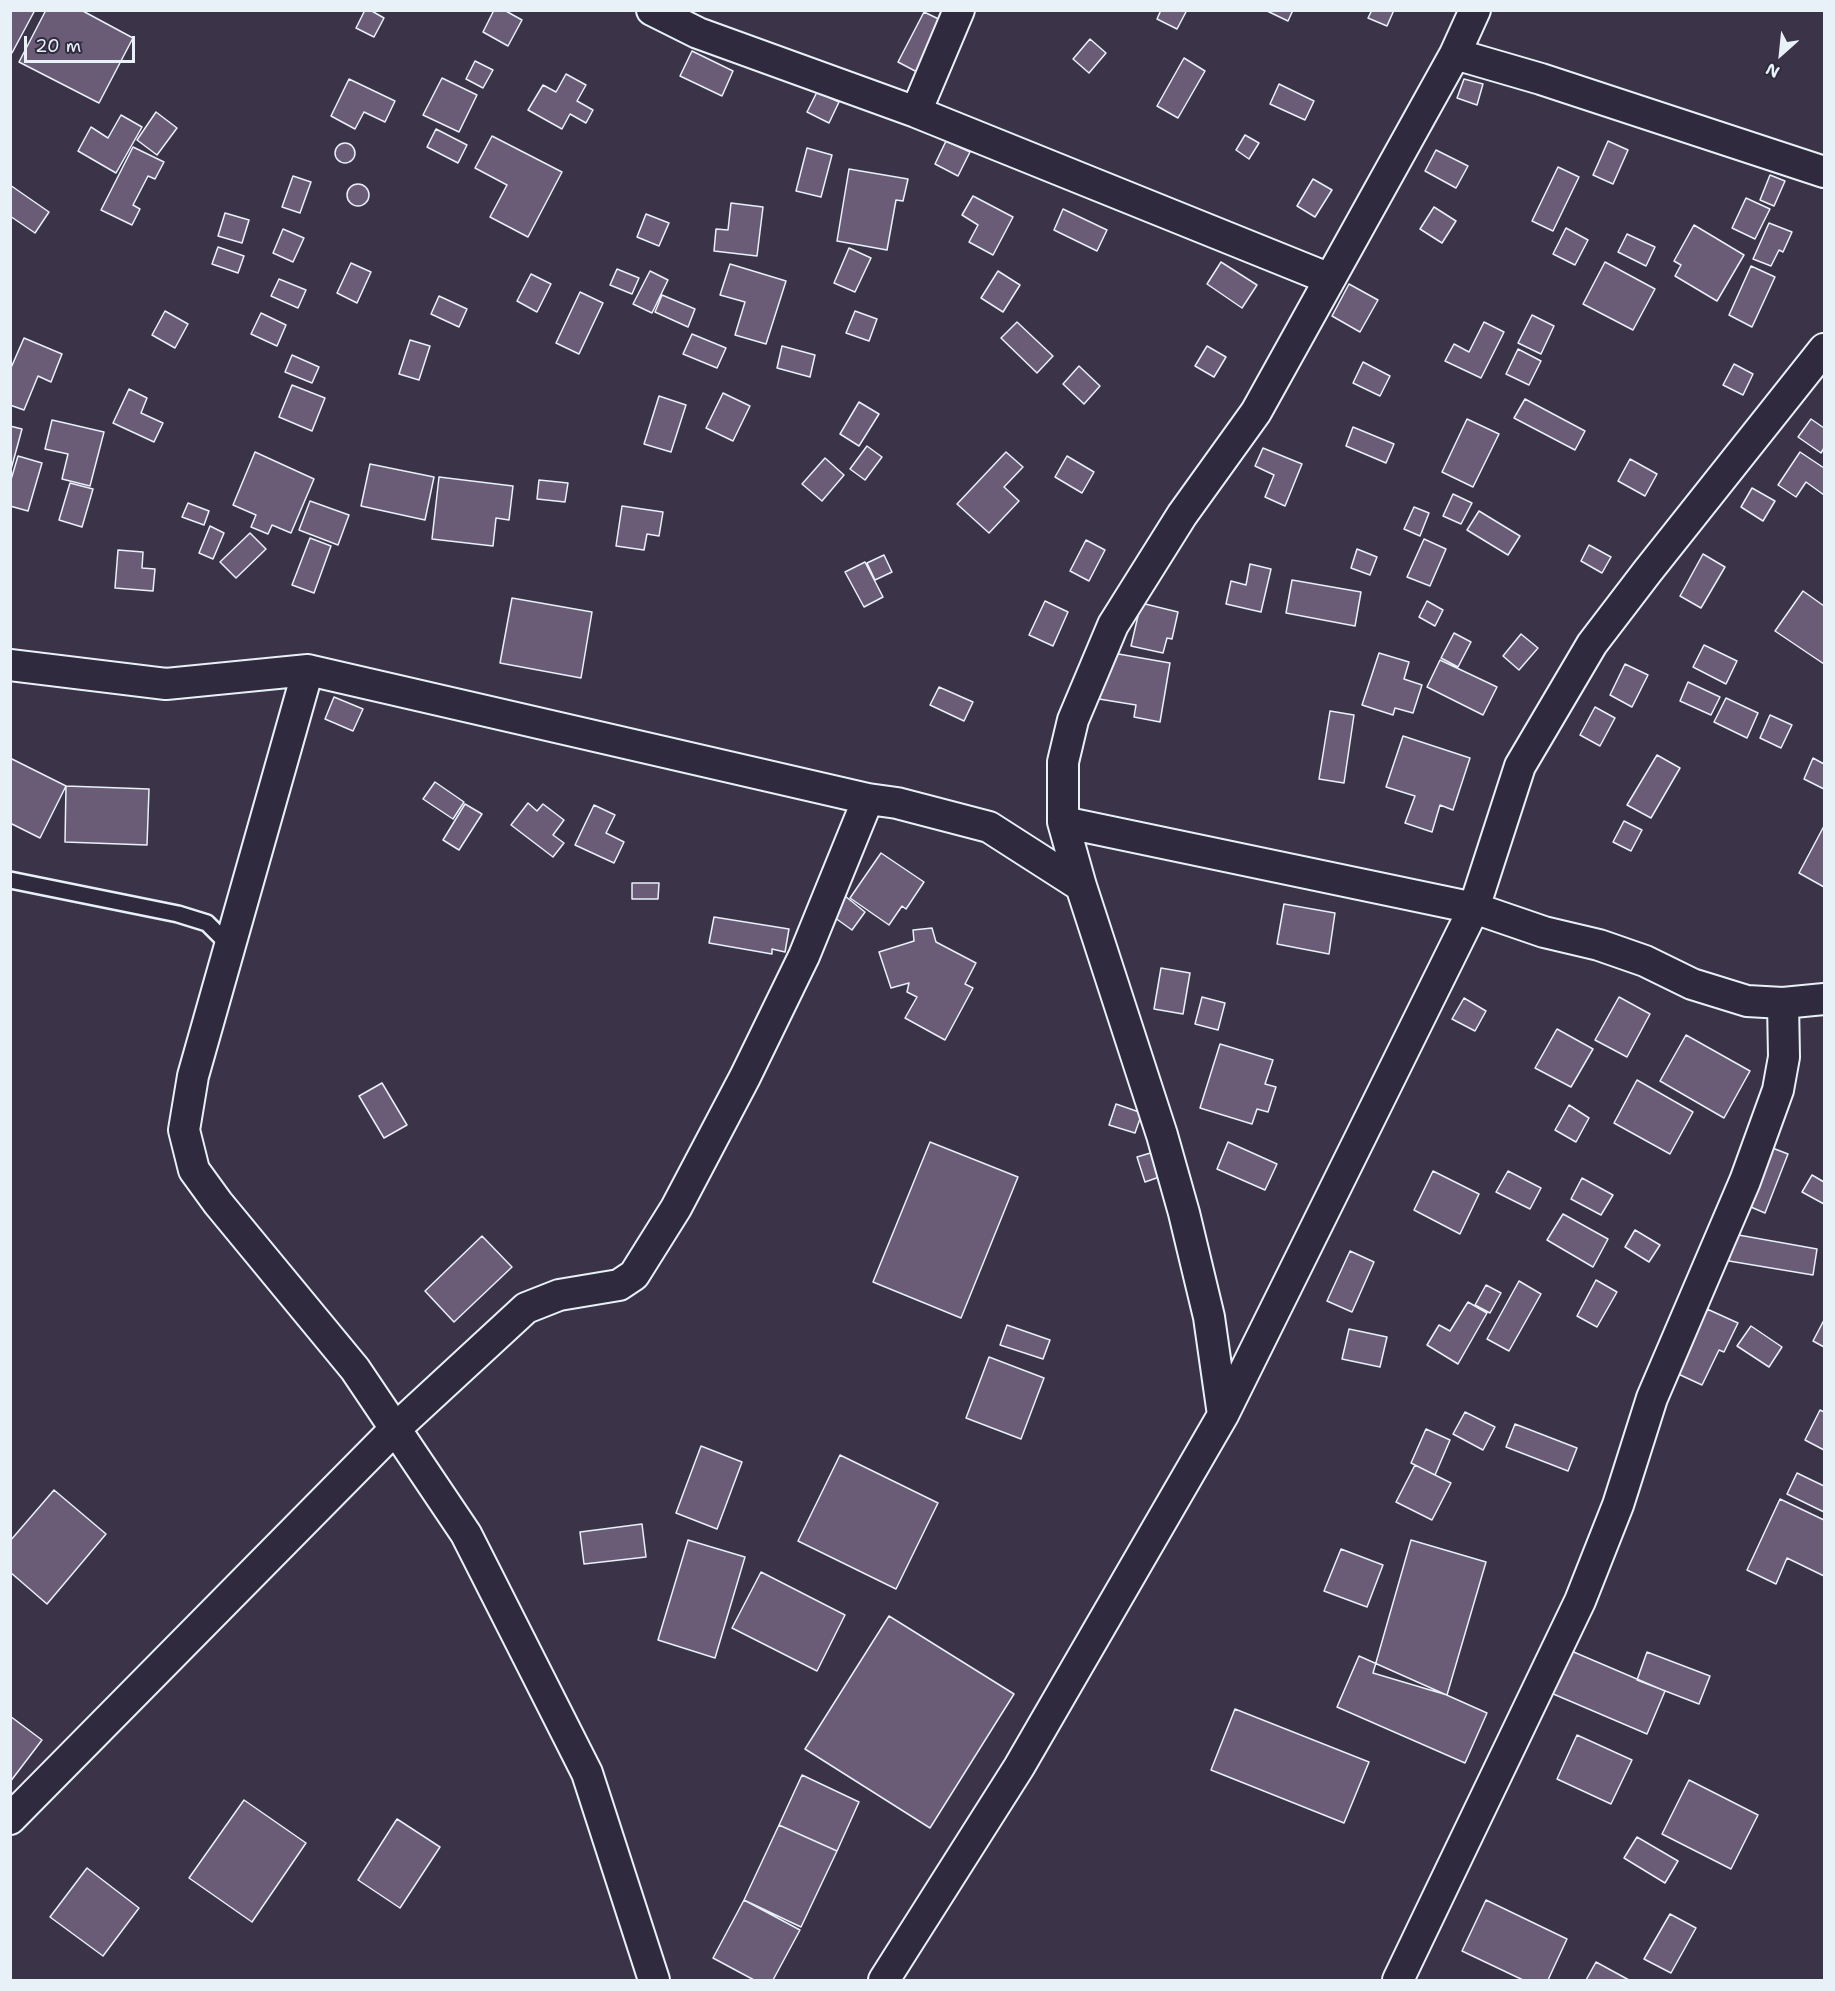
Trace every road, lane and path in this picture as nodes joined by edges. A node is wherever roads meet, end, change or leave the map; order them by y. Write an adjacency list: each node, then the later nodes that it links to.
1 (652, 10): 5 (street)
2 (959, 10): 5 (street)
3 (1475, 10): 4 (street)
4 (1455, 54): 6 (street); 7 (street)
5 (916, 112): 7 (street)
6 (1824, 172)
7 (1330, 279): 12 (street)
8 (1824, 349): 15 (street)
9 (10, 665): 10 (street)
10 (308, 670): 11 (street); 16 (street)
11 (868, 799): 14 (street); 20 (street)
12 (1063, 822): 14 (street); 15 (street)
13 (10, 880): 16 (lane)
14 (1081, 886): 19 (street)
15 (1474, 908): 18 (street); 19 (street)
16 (226, 959): 20 (street)
17 (1824, 999): 18 (street)
18 (1783, 1003): 24 (street)
19 (1223, 1414): 23 (street)
20 (395, 1429): 21 (street); 22 (street)
21 (10, 1819)
22 (654, 1980)
23 (884, 1980)
24 (1398, 1980)

